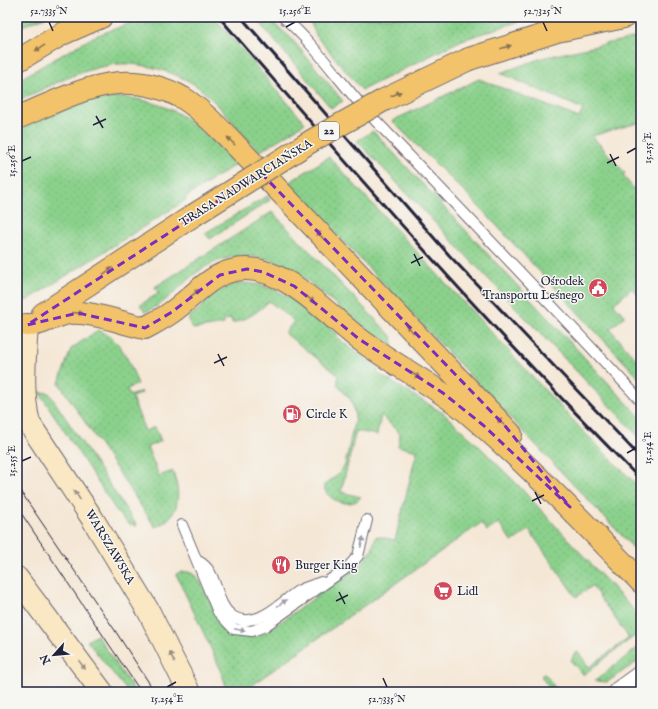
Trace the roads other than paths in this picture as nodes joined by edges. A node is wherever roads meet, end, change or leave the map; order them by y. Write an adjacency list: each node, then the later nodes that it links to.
1 (101, 17): 4 (main road, one-way to 4)
2 (283, 17): 7 (lane)
3 (624, 17): 6 (main road, TRASA NADWARCIAŃSKA / 22, one-way to 3, bridge)
4 (17, 61)
5 (17, 118): 9 (main road, one-way to 5)
6 (22, 328): 8 (main road); 9 (main road, one-way to 9)
7 (641, 400)
8 (23, 417): 16 (main road, WARSZAWSKA, one-way to 8)
9 (570, 507): 13 (main road)
10 (367, 520): 11 (lane, one-way to 10)
11 (182, 525)
12 (17, 578): 15 (main road, one-way to 15)
13 (641, 582)
14 (641, 676): 17 (street)
15 (102, 692)
16 (189, 692)
17 (619, 692)

